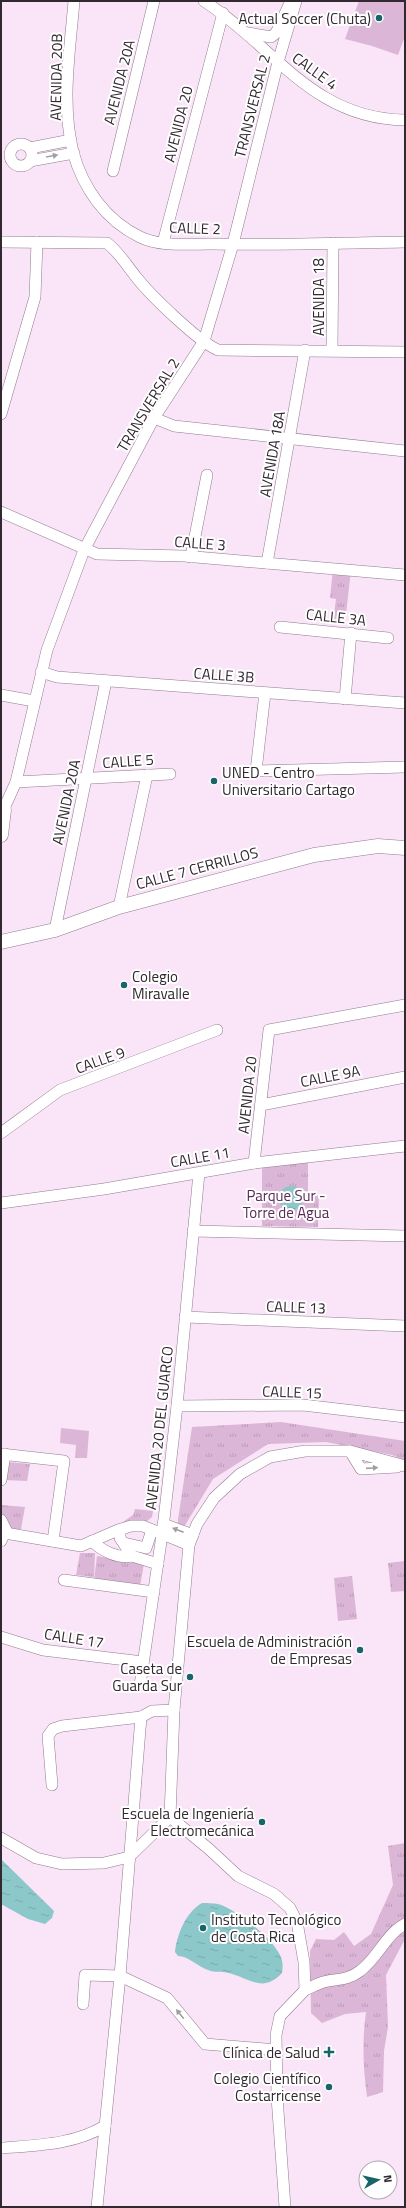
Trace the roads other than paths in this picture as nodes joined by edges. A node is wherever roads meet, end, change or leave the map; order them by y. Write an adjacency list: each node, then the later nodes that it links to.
1 (74, 1): 9 (street, AVENIDA 20B)
2 (154, 1): 14 (street, AVENIDA 20A)
3 (204, 1): 5 (street, CALLE 4)
4 (295, 1): 6 (street); 7 (street, TRANSVERSAL 2)
5 (223, 13): 6 (street, CALLE 4); 18 (street, AVENIDA 20)
6 (245, 32): 7 (street, CALLE 4)
7 (278, 62): 8 (street, CALLE 4); 20 (street, TRANSVERSAL 2)
8 (405, 120)
9 (71, 140): 10 (street); 12 (street, AVENIDA 20B)
10 (30, 148): 11 (street); 13 (street)
11 (6, 150): 13 (street)
12 (74, 153): 13 (street, one-way to 12); 18 (street, CALLE 2)
13 (30, 161)
14 (112, 171)
15 (1, 242): 16 (street)
16 (37, 242): 21 (street); 25 (street)
17 (405, 242): 19 (street, CALLE 2)
18 (163, 243): 20 (street, CALLE 2)
19 (333, 243): 20 (street, CALLE 2); 23 (street, AVENIDA 18)
20 (233, 244): 21 (street, TRANSVERSAL 2)
21 (204, 341): 22 (street); 26 (street, TRANSVERSAL 2)
22 (305, 350): 23 (street); 27 (street, AVENIDA 18A)
23 (332, 350): 24 (street)
24 (405, 352)
25 (2, 407)
26 (154, 418): 27 (street); 31 (street, TRANSVERSAL 2)
27 (290, 439): 28 (street); 33 (street, AVENIDA 18A)
28 (405, 451)
29 (207, 474): 32 (street)
30 (1, 512): 31 (street, CALLE 3)
31 (84, 550): 32 (street, CALLE 3); 38 (street, TRANSVERSAL 2)
32 (191, 557): 33 (street, CALLE 3)
33 (267, 564): 34 (street, CALLE 3)
34 (405, 575)
35 (280, 626): 36 (street, CALLE 3A)
36 (351, 634): 37 (street, CALLE 3A); 42 (street)
37 (388, 638)
38 (41, 672): 39 (street, CALLE 3B); 43 (street, TRANSVERSAL 2)
39 (106, 681): 40 (street, CALLE 3B); 48 (street, AVENIDA 20A)
40 (265, 693): 42 (street, CALLE 3B); 45 (street)
41 (1, 695): 43 (street)
42 (345, 699): 44 (street, CALLE 3B)
43 (34, 701): 49 (street, TRANSVERSAL 2)
44 (405, 704)
45 (405, 767)
46 (170, 774): 47 (street, CALLE 5)
47 (147, 775): 48 (street, CALLE 5); 53 (street)
48 (86, 779): 49 (street, CALLE 5); 54 (street, AVENIDA 20A)
49 (16, 782): 50 (street, TRANSVERSAL 2)
50 (2, 813): 51 (main road)
51 (1, 835)
52 (405, 848): 53 (main road, CALLE 7 CERRILLOS)
53 (119, 907): 54 (main road, CALLE 7 CERRILLOS)
54 (55, 930): 56 (main road, CALLE 7 CERRILLOS)
55 (1, 934): 56 (main road)
56 (18, 938): 57 (main road, CALLE 7 CERRILLOS)
57 (1, 942)
58 (405, 1005): 61 (street, AVENIDA 20)
59 (217, 1030): 62 (street, CALLE 9)
60 (405, 1077): 61 (street, CALLE 9A)
61 (261, 1105): 64 (street, AVENIDA 20)
62 (1, 1133)
63 (405, 1146): 64 (street, CALLE 11)
64 (254, 1163): 65 (street, CALLE 11)
65 (199, 1173): 66 (street, CALLE 11); 67 (street, AVENIDA 20 DEL GUARCO)
66 (1, 1203)
67 (193, 1231): 68 (street); 69 (street, AVENIDA 20 DEL GUARCO)
68 (405, 1236)
69 (185, 1317): 70 (street, CALLE 13); 71 (street, AVENIDA 20 DEL GUARCO)
70 (405, 1326)
71 (177, 1406): 72 (street, CALLE 15); 77 (street, AVENIDA 20 DEL GUARCO)
72 (405, 1417)
73 (3, 1454): 75 (street); 82 (street)
74 (405, 1466): 80 (street)
75 (1, 1480)
76 (1, 1520): 79 (street)
77 (159, 1529): 78 (street); 80 (street); 83 (street); 85 (street, AVENIDA 20 DEL GUARCO)
78 (120, 1530): 81 (street); 83 (street)
79 (3, 1537): 82 (street)
80 (191, 1540): 91 (street)
81 (92, 1541): 82 (street); 84 (street)
82 (53, 1542)
83 (124, 1543): 84 (street)
84 (132, 1556): 85 (street)
85 (158, 1564): 87 (street, AVENIDA 20 DEL GUARCO)
86 (64, 1580): 87 (street)
87 (154, 1592): 89 (street, AVENIDA 20 DEL GUARCO)
88 (1, 1637): 89 (street, CALLE 17)
89 (143, 1662): 90 (street, AVENIDA 20 DEL GUARCO)
90 (140, 1685)
91 (174, 1710): 92 (street); 94 (street)
92 (141, 1718): 93 (street); 96 (street)
93 (52, 1785)
94 (170, 1817): 96 (street); 99 (street)
95 (1, 1838): 96 (street)
96 (129, 1857): 98 (street)
97 (405, 1924): 99 (street)
98 (120, 1976): 100 (street); 101 (street, one-way to 98); 102 (street)
99 (305, 1990): 101 (street)
100 (83, 2004)
101 (276, 2050): 105 (street)
102 (105, 2126): 103 (street); 104 (street)
103 (1, 2148)
104 (97, 2207)
105 (285, 2207)

